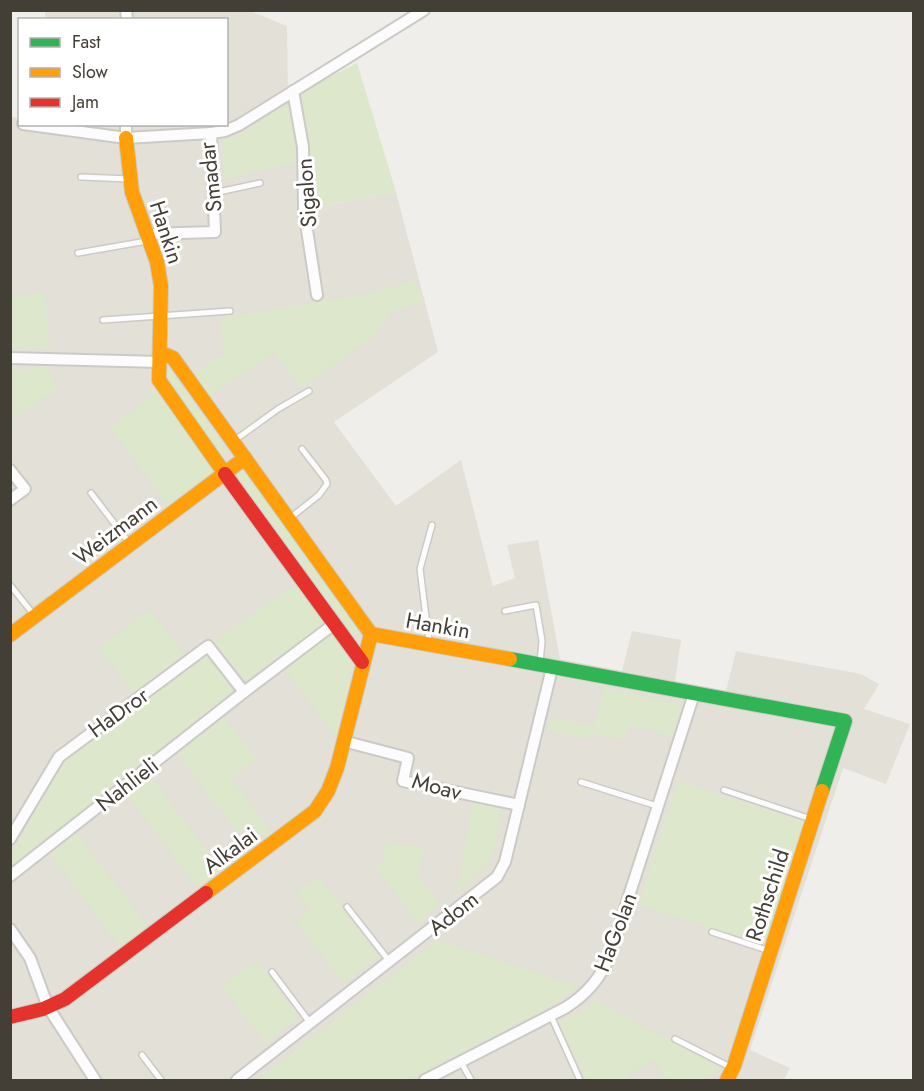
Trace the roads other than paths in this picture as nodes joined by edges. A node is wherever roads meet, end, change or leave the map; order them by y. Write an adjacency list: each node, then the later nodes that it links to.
1 (424, 10): 2 (street)
2 (293, 91): 5 (street); 12 (street, Sigalon)
3 (51, 126): 4 (street, Smadar)
4 (126, 131): 5 (street, Smadar); 7 (street, Hankin)
5 (211, 133): 9 (street, Smadar)
6 (81, 177): 7 (lane)
7 (130, 179): 10 (street, Hankin)
8 (260, 183): 9 (lane)
9 (213, 193): 10 (street, Smadar)
10 (148, 237): 11 (lane); 14 (street, Hankin)
11 (78, 253)
12 (317, 295)
13 (230, 311): 14 (lane)
14 (161, 316): 15 (lane); 16 (street, Hankin)
15 (103, 320)
16 (160, 357): 17 (street); 19 (street, Hankin); 23 (street, Hankin)
17 (10, 358)
18 (309, 392): 19 (lane)
19 (233, 441): 21 (street, Hankin)
20 (302, 449): 26 (lane)
21 (245, 458): 23 (street, Weizmann); 26 (street, Hankin)
22 (10, 470): 25 (street)
23 (224, 473): 28 (street, Weizmann); 32 (street, Hankin)
24 (91, 493): 28 (lane)
25 (10, 500)
26 (289, 519): 33 (street, Hankin)
27 (432, 525): 35 (lane)
28 (130, 545): 31 (street, Weizmann)
29 (10, 585): 31 (lane)
30 (505, 611): 37 (lane)
31 (35, 617): 34 (street, Weizmann)
32 (334, 624): 36 (street, Hankin); 38 (street, Nahlieli)
33 (371, 634): 35 (street, Hankin); 36 (street, Alkalai)
34 (10, 635)
35 (429, 645): 37 (street, Hankin)
36 (362, 662): 41 (street, Alkalai)
37 (546, 667): 39 (street, Hankin); 44 (street, Adom)
38 (244, 692): 47 (street, HaDror); 48 (street, Nahlieli)
39 (694, 694): 40 (street, Hankin); 45 (street, HaGolan)
40 (846, 721): 46 (street, Rothschild)
41 (343, 741): 44 (street, Moav); 55 (street, Alkalai)
42 (581, 782): 45 (lane)
43 (724, 790): 46 (lane)
44 (519, 805): 53 (street, Adom)
45 (658, 806): 56 (street, HaGolan)
46 (814, 819): 52 (street, Rothschild)
47 (10, 838)
48 (10, 876)
49 (347, 908): 53 (lane)
50 (10, 929): 55 (street)
51 (712, 932): 52 (lane)
52 (771, 951): 62 (street, Rothschild)
53 (390, 962): 58 (street, Adom)
54 (272, 972): 58 (lane)
55 (48, 1007): 57 (street, Alkalai); 63 (street)
56 (551, 1016): 61 (street, HaGolan); 68 (lane)
57 (10, 1017)
58 (310, 1024): 65 (street, Adom)
59 (675, 1039): 62 (lane)
60 (142, 1055): 64 (lane)
61 (461, 1062): 66 (street, HaGolan); 67 (lane)
62 (730, 1074)
63 (95, 1080)
64 (161, 1080)
65 (237, 1080)
66 (425, 1080)
67 (471, 1080)
68 (580, 1080)

